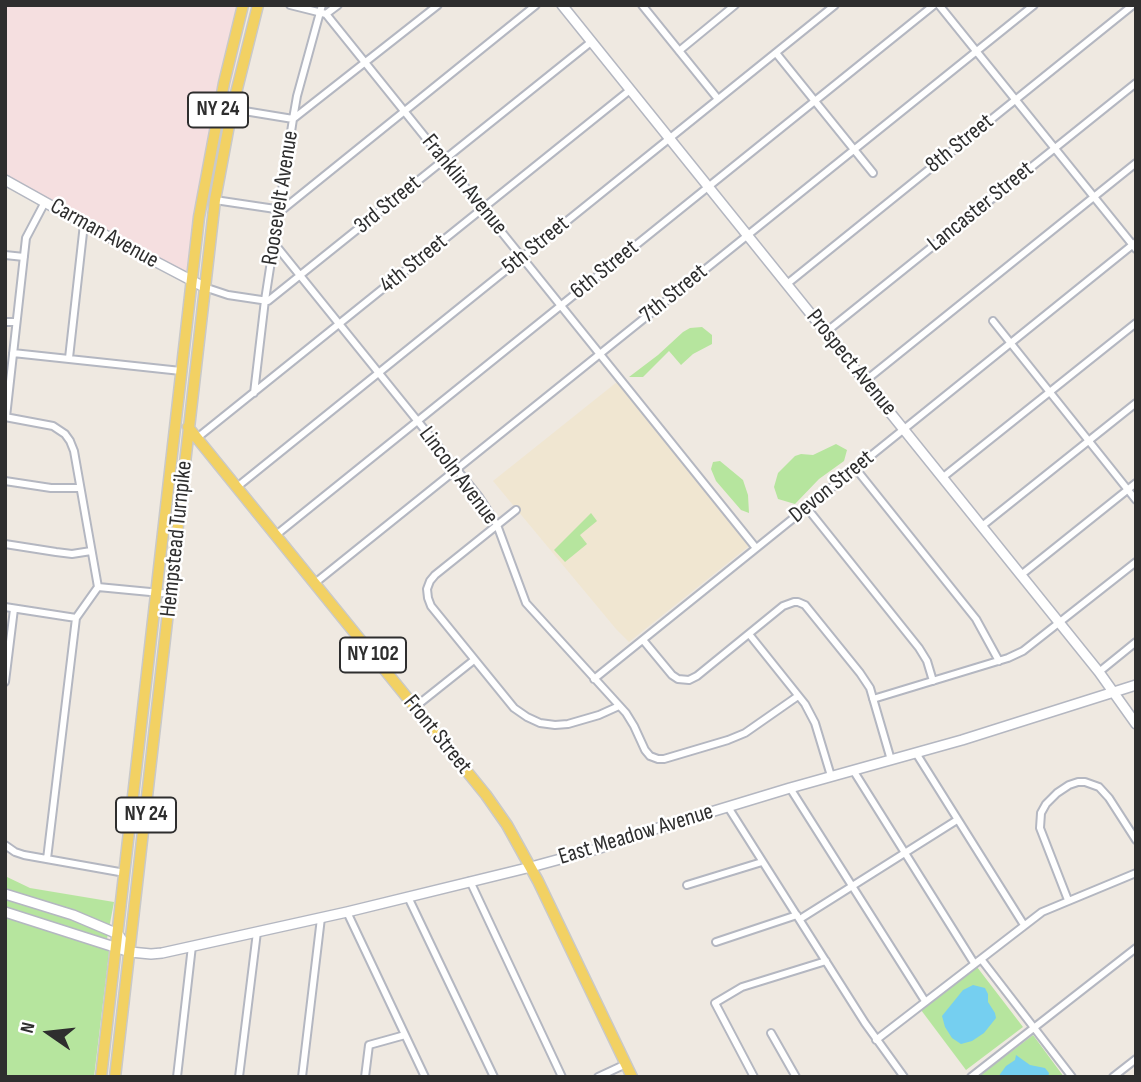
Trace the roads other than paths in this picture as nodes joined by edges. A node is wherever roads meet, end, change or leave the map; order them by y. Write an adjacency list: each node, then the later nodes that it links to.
1 (243, 5): 50 (main road, Hempstead Turnpike / NY 24)
2 (258, 5): 26 (main road, Hempstead Turnpike / NY 24)
3 (290, 5): 15 (street)
4 (322, 5): 15 (street, Roosevelt Avenue)
5 (338, 5): 15 (street)
6 (438, 5): 20 (street)
7 (536, 5): 27 (street)
8 (562, 5): 16 (street, Prospect Avenue)
9 (642, 5): 17 (street)
10 (735, 5): 17 (street)
11 (835, 5): 19 (street, 5th Street)
12 (937, 5): 18 (street); 25 (street, 6th Street)
13 (1034, 5): 18 (street, 7th Street)
14 (1133, 5): 24 (street, 8th Street)
15 (323, 14): 20 (street, Franklin Avenue); 28 (street, Roosevelt Avenue)
16 (591, 41): 22 (street, Prospect Avenue); 32 (street, 3rd Street)
17 (679, 51): 23 (street)
18 (976, 51): 24 (street); 31 (street, 7th Street)
19 (776, 53): 23 (street, 5th Street); 25 (street)
20 (366, 63): 27 (street, Franklin Avenue); 28 (street)
21 (1136, 83): 30 (street, Lancaster Street)
22 (630, 90): 29 (street, Prospect Avenue); 40 (street, 4th Street)
23 (718, 99): 29 (street, 5th Street)
24 (1016, 99): 30 (street); 51 (street, 8th Street)
25 (815, 101): 31 (street); 36 (street, 6th Street)
26 (232, 109): 28 (street); 38 (main road, Hempstead Turnpike / NY 24)
27 (405, 111): 32 (street, Franklin Avenue); 41 (street)
28 (293, 119): 41 (street, Roosevelt Avenue)
29 (669, 139): 36 (street, Prospect Avenue); 48 (street, 5th Street)
30 (1055, 148): 37 (street); 60 (street, Lancaster Street)
31 (854, 149): 34 (street); 43 (street, 7th Street)
32 (444, 160): 40 (street, Franklin Avenue); 49 (street, 3rd Street)
33 (1136, 163): 37 (street)
34 (873, 173)
35 (5, 180): 39 (street, Carman Avenue)
36 (709, 187): 43 (street, Prospect Avenue); 54 (street, 6th Street)
37 (1094, 197): 45 (street); 67 (street)
38 (215, 200): 41 (street); 52 (main road, Hempstead Turnpike / NY 24)
39 (45, 202): 42 (street, Carman Avenue); 47 (street)
40 (483, 208): 48 (street, Franklin Avenue); 59 (street, 4th Street)
41 (278, 209): 44 (street, Roosevelt Avenue)
42 (84, 224): 50 (street, Carman Avenue); 64 (street)
43 (747, 235): 51 (street, Prospect Avenue); 63 (street, 7th Street)
44 (273, 242): 49 (street, Lincoln Avenue); 53 (street, Roosevelt Avenue)
45 (1135, 245): 61 (street, Devon Street)
46 (5, 256): 47 (street)
47 (24, 257): 57 (street)
48 (522, 257): 54 (street, Franklin Avenue); 66 (street, 5th Street)
49 (300, 275): 53 (street, 3rd Street); 59 (street, Lincoln Avenue)
50 (191, 280): 52 (street, Carman Avenue); 65 (main road, Hempstead Turnpike / NY 24)
51 (787, 284): 60 (street, Prospect Avenue)
52 (204, 287): 53 (street); 74 (main road, Hempstead Turnpike / NY 24)
53 (265, 300): 69 (street, Roosevelt Avenue)
54 (561, 306): 63 (street, Franklin Avenue); 73 (street, 6th Street)
55 (993, 321): 61 (street)
56 (5, 322): 57 (street)
57 (16, 322): 62 (street)
58 (1136, 323): 68 (street)
59 (340, 324): 66 (street, Lincoln Avenue); 69 (street, 4th Street)
60 (826, 332): 67 (street, Prospect Avenue)
61 (1010, 344): 68 (street); 75 (street, Devon Street)
62 (13, 352): 64 (street); 72 (street)
63 (600, 354): 79 (street, 7th Street); 93 (street, Franklin Avenue)
64 (69, 358): 65 (street)
65 (181, 371): 71 (main road, Hempstead Turnpike / NY 24)
66 (378, 373): 73 (street, Lincoln Avenue); 83 (street, 5th Street)
67 (865, 381): 75 (street, Prospect Avenue)
68 (1049, 392): 77 (street); 80 (street)
69 (254, 393): 76 (street, 4th Street)
70 (1136, 403): 77 (street)
71 (176, 413): 74 (main road, Front Street); 99 (main road, Hempstead Turnpike / NY 24)
72 (5, 417): 84 (street)
73 (418, 421): 79 (street, Lincoln Avenue); 91 (street, 6th Street)
74 (189, 428): 76 (main road, Front Street / NY 102); 100 (main road, Hempstead Turnpike / NY 24)
75 (904, 429): 78 (street, Devon Street); 80 (street, Prospect Avenue)
76 (197, 438): 83 (main road, Front Street / NY 102)
77 (1088, 441): 85 (street); 90 (street)
78 (856, 468): 87 (street, Devon Street); 109 (street)
79 (457, 470): 89 (street, Lincoln Avenue); 97 (street, 7th Street)
80 (942, 478): 90 (street, Prospect Avenue)
81 (5, 481): 84 (street)
82 (1136, 483): 85 (street)
83 (237, 486): 91 (main road, Front Street / NY 102)
84 (80, 488): 94 (street)
85 (1128, 489): 86 (street); 96 (street)
86 (1136, 500)
87 (807, 508): 93 (street, Devon Street); 113 (street)
88 (516, 510): 89 (street)
89 (497, 525): 108 (street); 112 (street, Lincoln Avenue)
90 (982, 526): 96 (street, Prospect Avenue)
91 (276, 535): 97 (main road, Front Street / NY 102)
92 (5, 544): 94 (street)
93 (756, 548): 106 (street, Devon Street)
94 (91, 551): 98 (street)
95 (1136, 562): 104 (street)
96 (1021, 575): 104 (street, Prospect Avenue)
97 (315, 583): 120 (main road, Front Street / NY 102)
98 (98, 587): 99 (street); 103 (street)
99 (157, 592): 100 (street); 135 (main road, Hempstead Turnpike / NY 24)
100 (171, 594): 154 (main road, Hempstead Turnpike / NY 24)
101 (5, 607): 102 (street)
102 (14, 609): 103 (street); 110 (street)
103 (76, 618): 132 (street)
104 (1060, 623): 109 (street); 111 (street, Prospect Avenue)
105 (748, 634): 106 (street); 117 (street); 118 (street)
106 (643, 639): 112 (street, Devon Street)
107 (1136, 642): 111 (street)
108 (474, 660): 119 (street); 120 (street)
109 (999, 661): 113 (street)
110 (6, 670): 114 (street)
111 (1099, 672): 116 (street, Prospect Avenue)
112 (594, 679): 119 (street, Lincoln Avenue)
113 (933, 681): 118 (street)
114 (5, 682)
115 (1136, 685): 116 (street, East Meadow Avenue)
116 (1115, 692): 121 (street, Prospect Avenue); 122 (street, East Meadow Avenue)
117 (798, 696): 119 (street, Lincoln Avenue); 125 (street)
118 (873, 699): 123 (street)
119 (619, 706)
120 (415, 707): 134 (main road, Front Street / NY 102)
121 (1136, 724)
122 (916, 753): 123 (street, East Meadow Avenue); 128 (street)
123 (891, 760): 124 (street, East Meadow Avenue)
124 (853, 770): 125 (street, East Meadow Avenue); 131 (street)
125 (831, 776): 126 (street, East Meadow Avenue)
126 (790, 788): 127 (street, East Meadow Avenue); 139 (street)
127 (728, 807): 133 (street); 134 (street, East Meadow Avenue)
128 (957, 820): 131 (street); 147 (street)
129 (1136, 840): 142 (street)
130 (5, 845): 132 (street)
131 (905, 853): 139 (street); 156 (street)
132 (47, 859): 135 (street)
133 (762, 862): 138 (street); 145 (street)
134 (531, 867): 137 (street, East Meadow Avenue); 163 (main road, Front Street / NY 102)
135 (125, 873): 149 (main road, Hempstead Turnpike / NY 24)
136 (1136, 873): 142 (street)
137 (470, 881): 141 (street, East Meadow Avenue); 172 (street)
138 (687, 885)
139 (852, 886): 145 (street); 157 (street)
140 (5, 894): 149 (street)
141 (408, 897): 144 (street, East Meadow Avenue); 171 (street)
142 (1068, 901): 147 (street)
143 (5, 912): 152 (street, East Meadow Avenue)
144 (347, 912): 146 (street, East Meadow Avenue); 160 (street)
145 (799, 917): 150 (street); 155 (street)
146 (321, 918): 148 (street, East Meadow Avenue); 168 (street)
147 (1024, 925): 156 (street)
148 (257, 932): 151 (street, East Meadow Avenue); 167 (street)
149 (118, 934): 152 (main road, Hempstead Turnpike / NY 24); 154 (street)
150 (716, 942)
151 (192, 946): 154 (street, East Meadow Avenue); 166 (street)
152 (117, 947): 154 (street, East Meadow Avenue); 164 (main road, Hempstead Turnpike / NY 24)
153 (1136, 948): 158 (street)
154 (130, 952): 165 (main road, Hempstead Turnpike / NY 24)
155 (826, 961): 161 (street); 175 (street)
156 (978, 961): 157 (street); 158 (street)
157 (925, 1001): 161 (street)
158 (1034, 1028): 178 (street); 179 (street)
159 (772, 1033): 176 (street)
160 (405, 1035): 169 (street); 170 (street)
161 (876, 1040): 177 (street)
162 (1136, 1059): 180 (street)
163 (626, 1064): 173 (street); 174 (main road, Front Street / NY 102)
164 (101, 1077)
165 (115, 1077)
166 (177, 1077)
167 (239, 1077)
168 (302, 1077)
169 (365, 1077)
170 (425, 1077)
171 (494, 1077)
172 (562, 1077)
173 (598, 1077)
174 (632, 1077)
175 (754, 1077)
176 (796, 1077)
177 (904, 1077)
178 (971, 1077)
179 (1072, 1077)
180 (1113, 1077)

